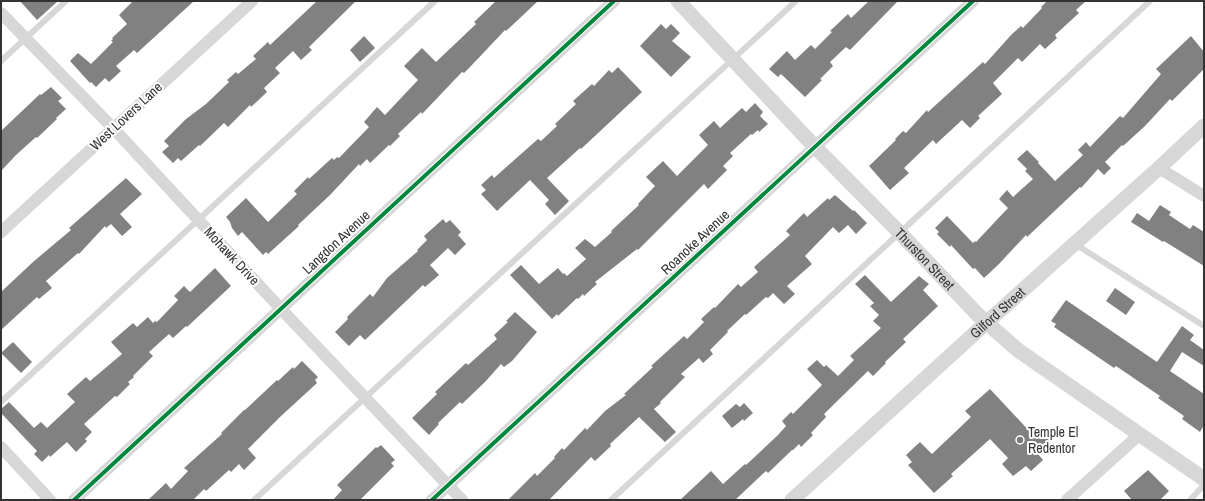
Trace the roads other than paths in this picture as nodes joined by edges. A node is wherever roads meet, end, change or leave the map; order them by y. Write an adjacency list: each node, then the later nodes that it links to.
1 (66, 1): 10 (lane)
2 (252, 1): 14 (street, West Lovers Lane)
3 (435, 1): 18 (lane)
4 (614, 1): 22 (street, Langdon Avenue)
5 (678, 1): 11 (street, Thurston Street)
6 (796, 1): 11 (lane)
7 (973, 1): 15 (street, Roanoke Avenue)
8 (1150, 1): 20 (lane)
9 (1, 13): 10 (street, Mohawk Drive)
10 (26, 38): 12 (lane); 14 (street, Mohawk Drive)
11 (733, 59): 15 (street, Thurston Street); 25 (lane)
12 (1, 61)
13 (1204, 126): 16 (street, Gilford Street)
14 (113, 128): 18 (street, Mohawk Drive); 19 (street, West Lovers Lane)
15 (815, 147): 20 (street, Thurston Street); 30 (street, Roanoke Avenue)
16 (1159, 168): 17 (street); 21 (street, Gilford Street)
17 (1204, 196)
18 (198, 220): 22 (street, Mohawk Drive); 26 (lane)
19 (1, 232)
20 (900, 233): 23 (street, Thurston Street); 37 (lane)
21 (1075, 244): 23 (street, Gilford Street); 24 (lane)
22 (281, 309): 25 (street, Mohawk Drive); 33 (street, Langdon Avenue)
23 (986, 323): 27 (street, Thurston Street); 38 (street, Gilford Street)
24 (1204, 326)
25 (365, 398): 30 (street, Mohawk Drive); 34 (lane)
26 (1, 402)
27 (1140, 434): 29 (street, Thurston Street); 39 (street)
28 (1, 447): 32 (street)
29 (1204, 478)
30 (448, 485): 35 (street, Roanoke Avenue); 36 (street, Mohawk Drive)
31 (1204, 485): 40 (lane)
32 (50, 500)
33 (74, 500)
34 (254, 500)
35 (432, 500)
36 (462, 500)
37 (611, 500)
38 (792, 500)
39 (1067, 500)
40 (1190, 500)

